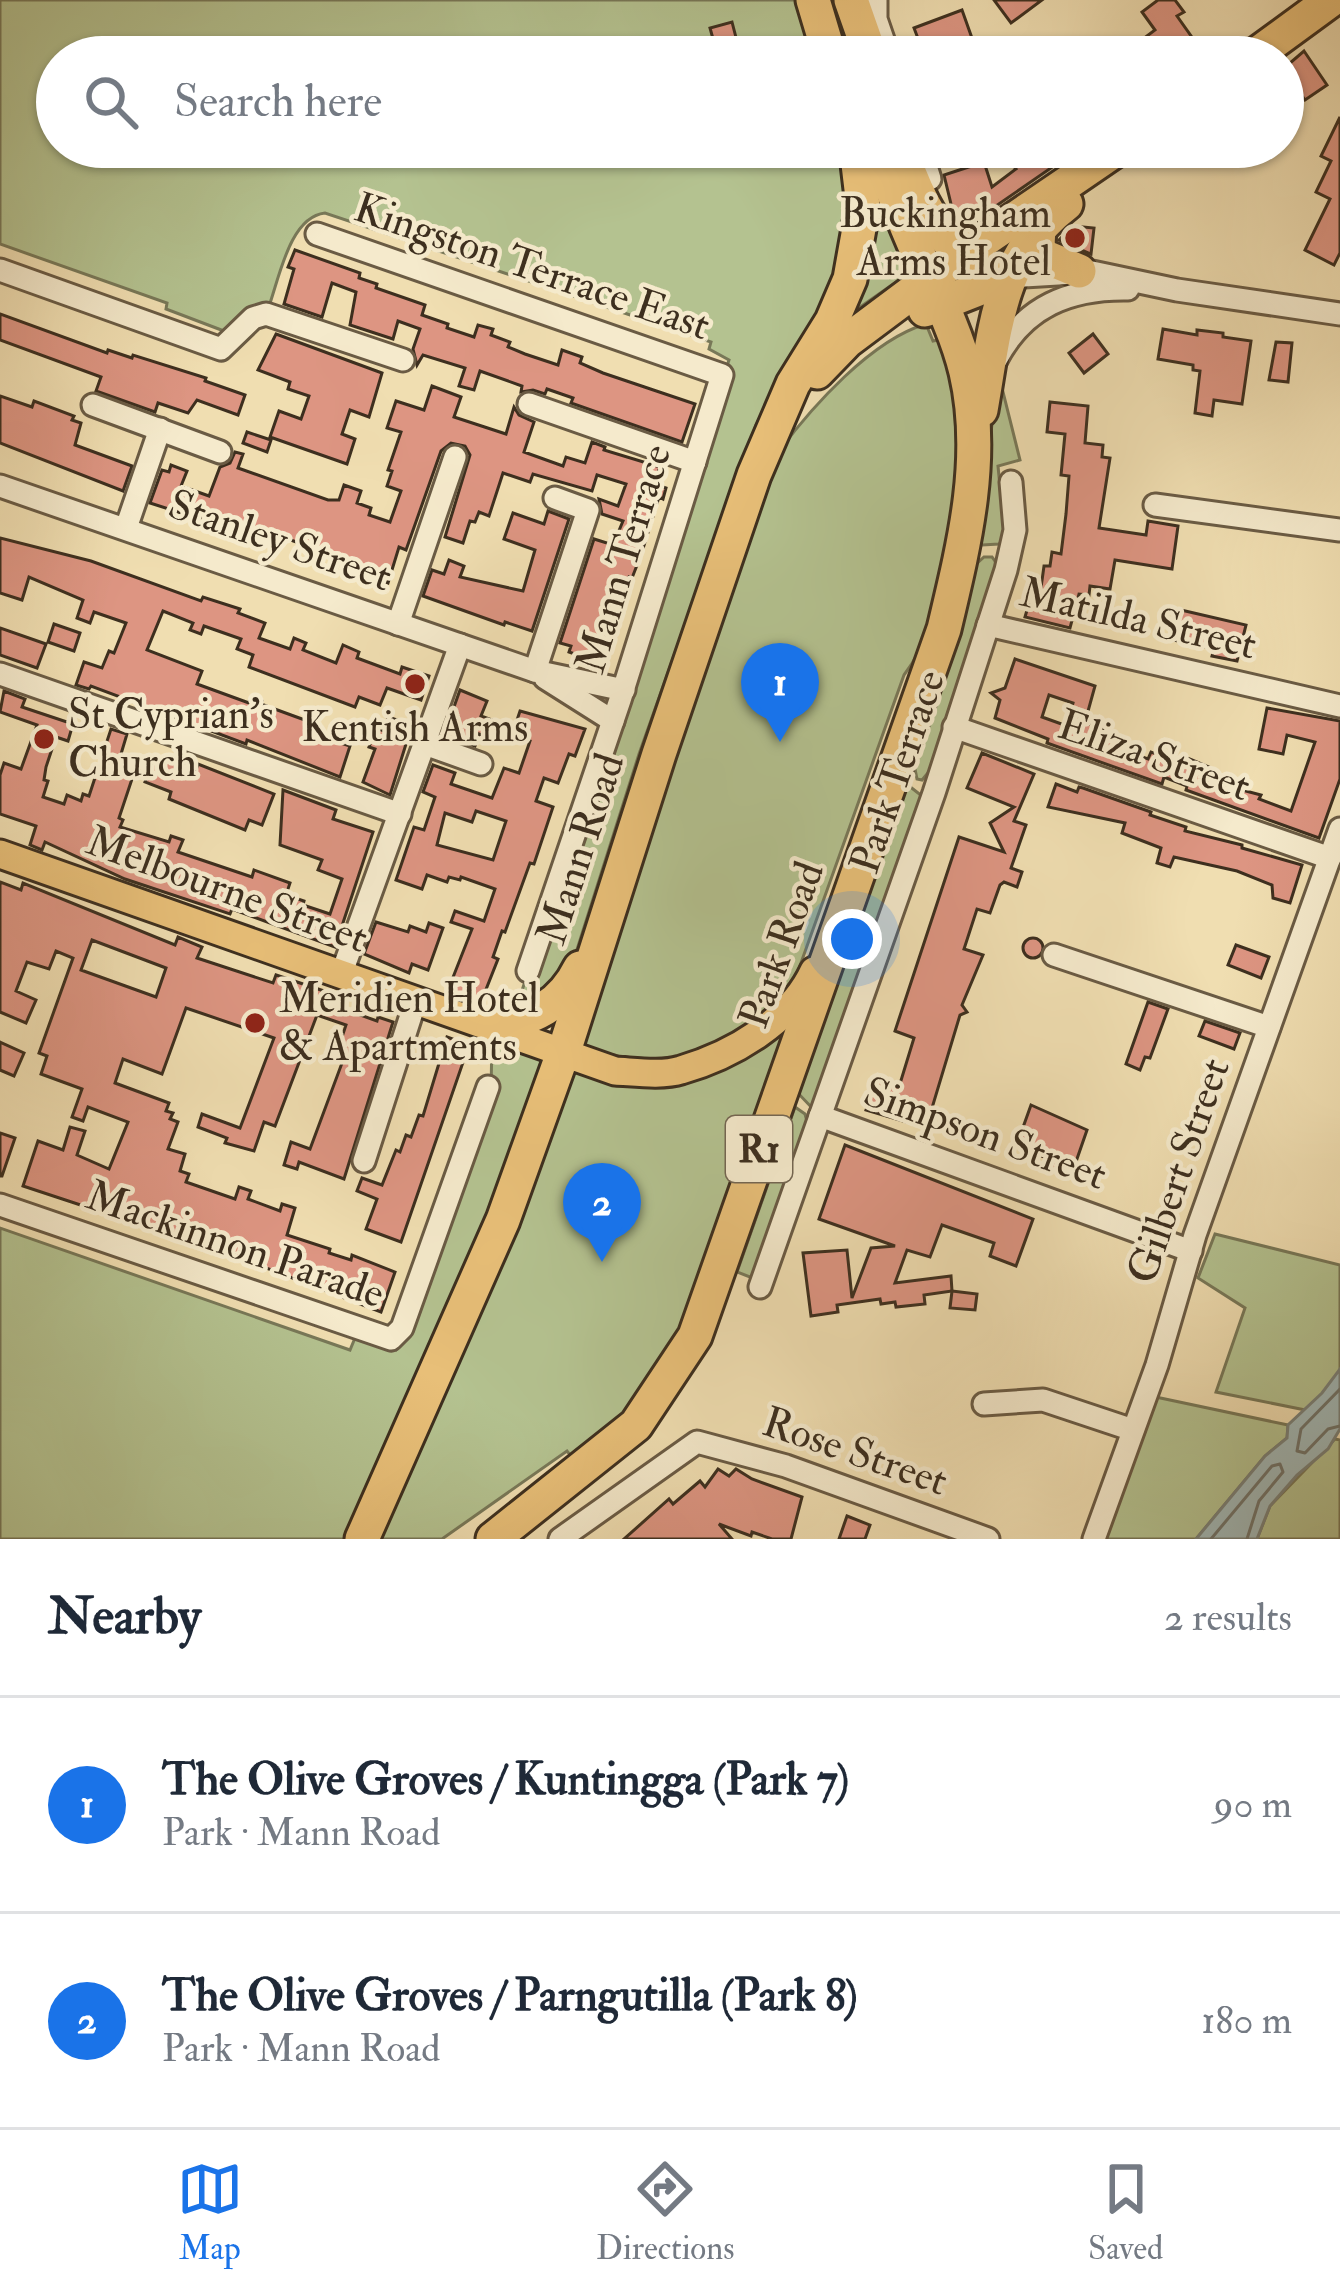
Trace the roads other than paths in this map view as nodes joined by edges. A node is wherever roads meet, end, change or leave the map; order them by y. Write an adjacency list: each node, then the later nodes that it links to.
1 (813, 0): 6 (highway)
2 (835, 0): 7 (highway)
3 (851, 0): 8 (highway)
4 (876, 0): 9 (street)
5 (1331, 0): 10 (highway)
6 (824, 36)
7 (845, 36)
8 (864, 36)
9 (882, 36)
10 (1282, 36)
11 (858, 168): 33 (highway)
12 (885, 168): 25 (highway, R1)
13 (909, 168): 20 (highway)
14 (927, 168): 17 (street)
15 (1089, 168): 20 (highway)
16 (1113, 168): 18 (highway)
17 (930, 179)
18 (1039, 227): 22 (highway); 23 (highway)
19 (317, 234): 28 (street, Kingston Terrace East)
20 (962, 255): 23 (highway); 25 (highway)
21 (0, 269): 27 (street)
22 (1079, 271): 23 (street); 24 (street)
23 (1009, 277): 25 (highway); 29 (highway)
24 (1177, 290): 26 (street); 29 (street)
25 (935, 291): 33 (highway); 35 (highway, Park Road / R1)
26 (1340, 314)
27 (403, 360)
28 (722, 375): 37 (street, Mann Terrace)
29 (986, 382): 35 (highway)
30 (529, 404): 37 (street)
31 (93, 405): 32 (street)
32 (160, 429): 34 (street); 42 (street)
33 (766, 448): 59 (highway, Mann Road)
34 (220, 452)
35 (974, 453): 60 (highway, Park Road / R1)
36 (455, 457): 44 (street)
37 (695, 462): 49 (street, Mann Terrace)
38 (1012, 482): 45 (street, Park Terrace)
39 (0, 486): 42 (street, Stanley Street)
40 (555, 498): 47 (street)
41 (1155, 505): 43 (street)
42 (126, 528): 44 (street, Stanley Street)
43 (1340, 530)
44 (398, 624): 46 (street, Stanley Street)
45 (988, 625): 50 (street, Matilda Street); 52 (street, Park Terrace)
46 (460, 645): 47 (street, Stanley Street); 53 (street)
47 (535, 671): 49 (street, Stanley Street); 51 (street, Stanley Street)
48 (0, 674): 55 (street)
49 (624, 690): 51 (street, Mann Terrace)
50 (1340, 706)
51 (613, 721): 62 (street, Mann Terrace)
52 (954, 727): 58 (street, Eliza Street); 69 (street, Park Terrace)
53 (425, 744): 54 (street); 55 (street)
54 (481, 764)
55 (400, 814): 63 (street)
56 (1340, 829): 58 (street, Gilbert Street)
57 (0, 854): 63 (main road, Melbourne Street)
58 (1330, 858): 65 (street, Gilbert Street)
59 (611, 900): 66 (highway); 67 (highway, Mann Road)
60 (838, 920): 67 (main road, Melbourne Street); 77 (highway, Park Road / R1)
61 (1054, 955): 65 (street)
62 (528, 971)
63 (340, 975): 64 (main road, Melbourne Street)
64 (415, 1003): 66 (main road, Melbourne Street); 70 (street)
65 (1269, 1027): 72 (street, Gilbert Street)
66 (493, 1029): 67 (main road, Melbourne Street)
67 (563, 1053): 76 (highway, Mann Road)
68 (488, 1087): 71 (street, Mackinnon Parade)
69 (820, 1116): 72 (street, Simpson Street); 73 (street, Park Terrace)
70 (364, 1161)
71 (0, 1205)
72 (1191, 1251): 75 (street, Gilbert Street)
73 (760, 1287)
74 (984, 1404): 75 (street)
75 (1133, 1430): 80 (street, Gilbert Street)
76 (362, 1539)
77 (494, 1539)
78 (560, 1539): 79 (street, Rose Street)
79 (988, 1539)
80 (1094, 1539)

